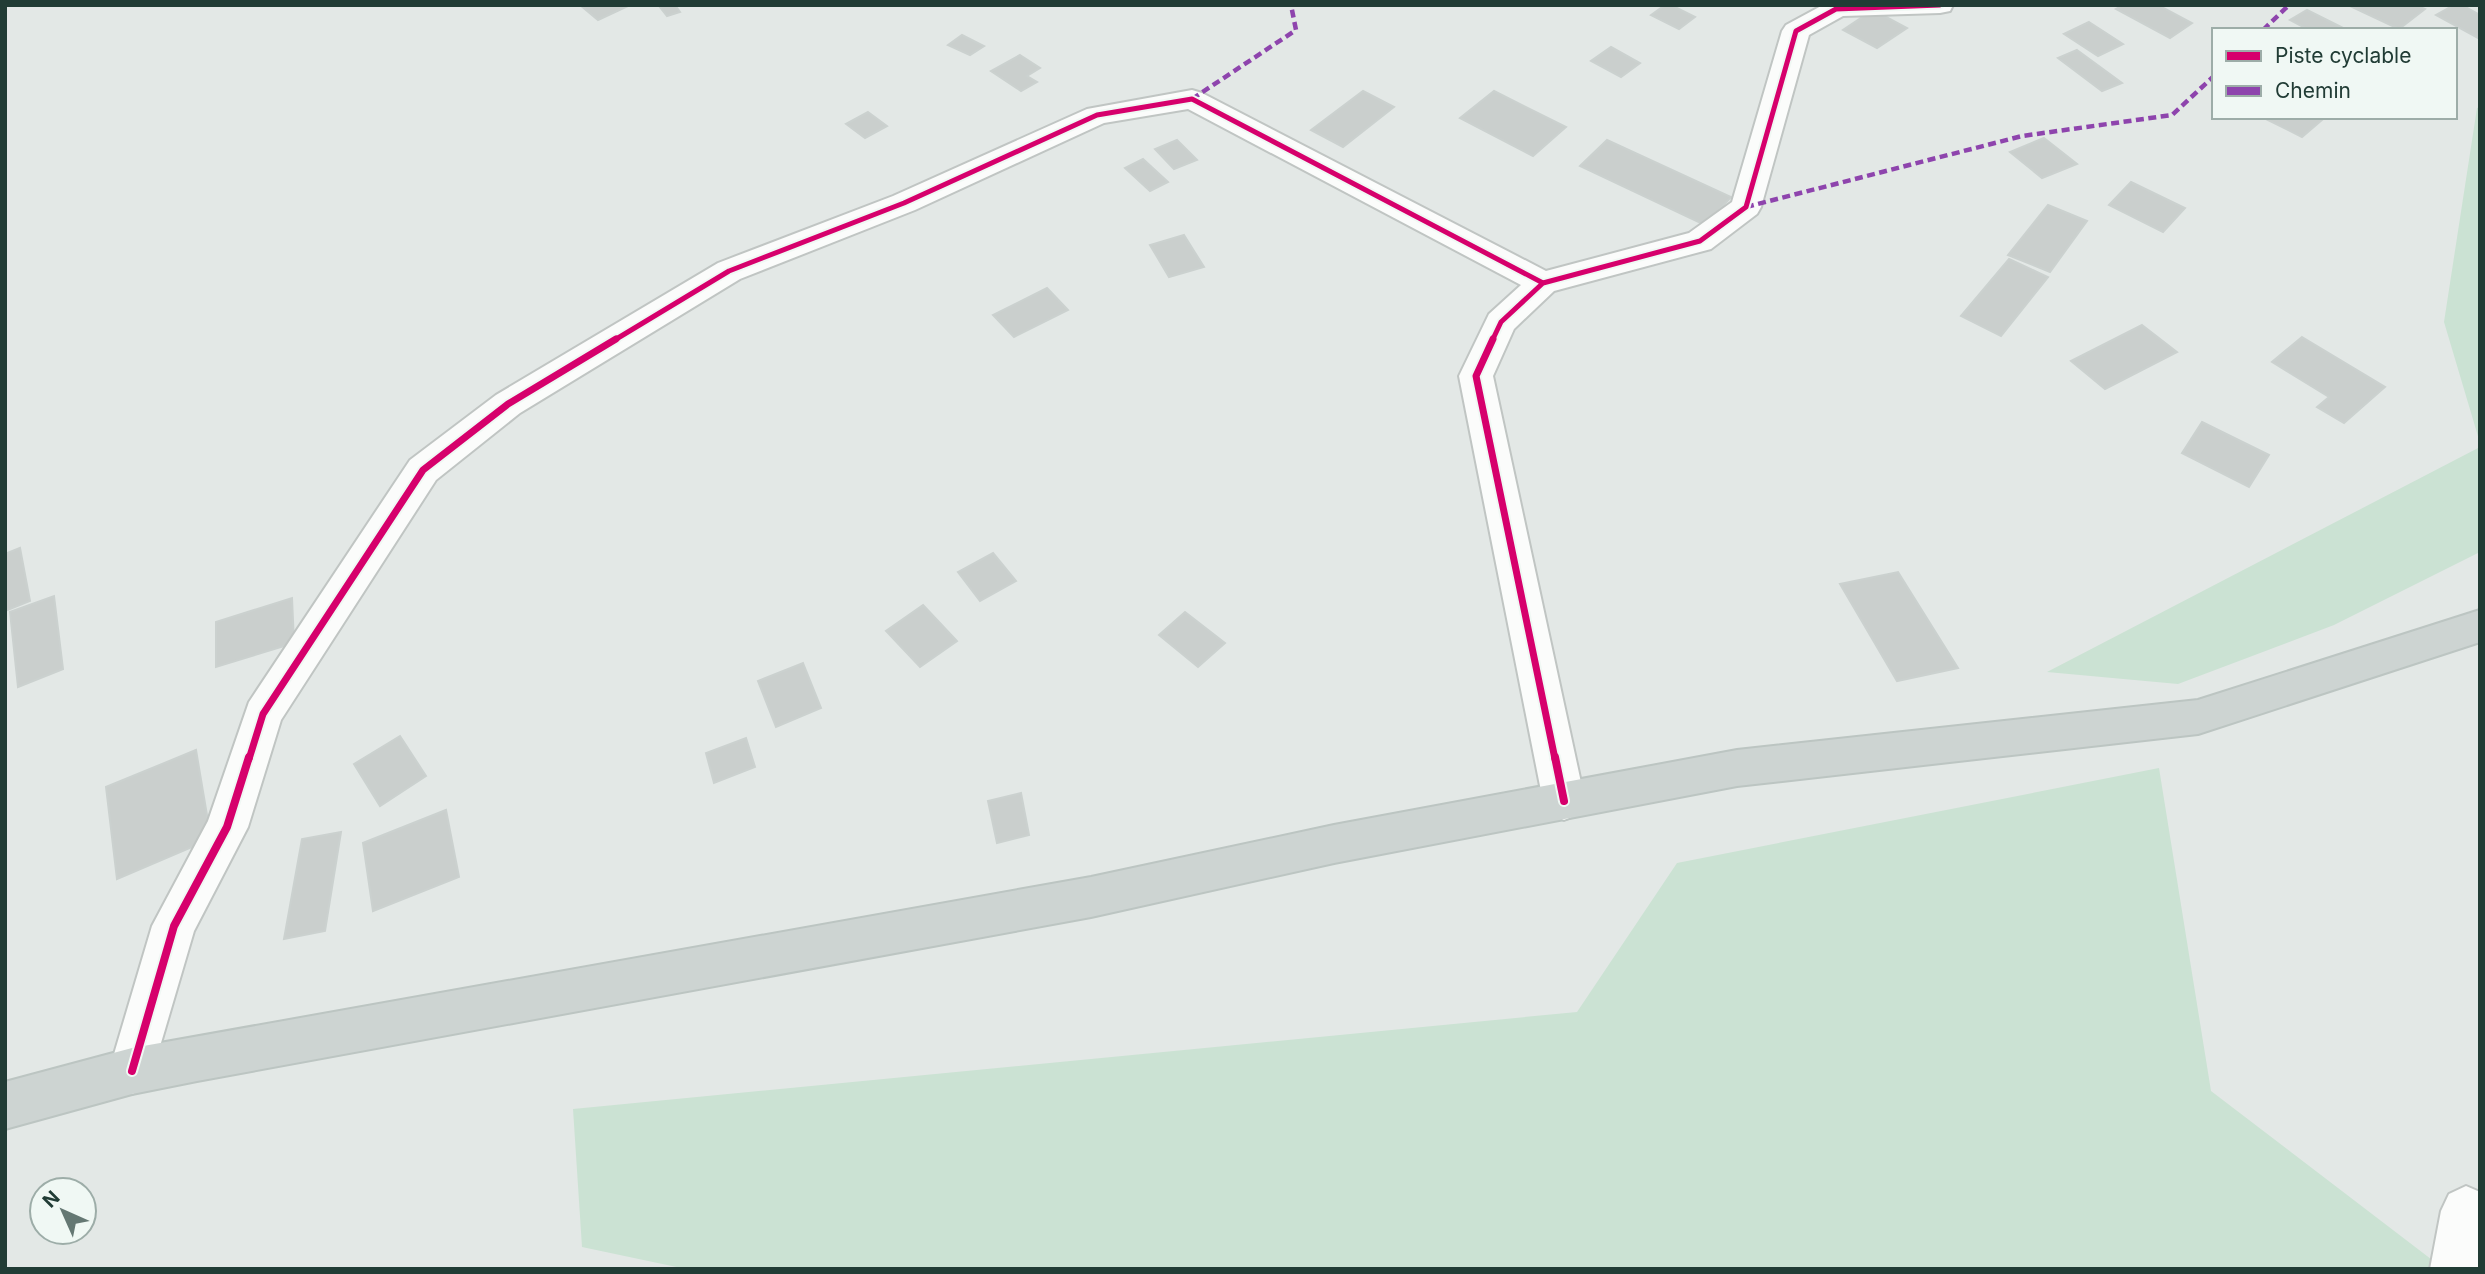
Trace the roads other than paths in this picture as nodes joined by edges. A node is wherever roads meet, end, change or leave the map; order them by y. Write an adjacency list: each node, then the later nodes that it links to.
1 (1940, 5): 2 (street)
2 (1543, 284): 4 (street); 5 (street)
3 (2480, 626): 4 (main road)
4 (1564, 801): 5 (main road)
5 (132, 1071): 6 (main road)
6 (5, 1106)
7 (2466, 1211): 8 (street)
8 (2455, 1269)

